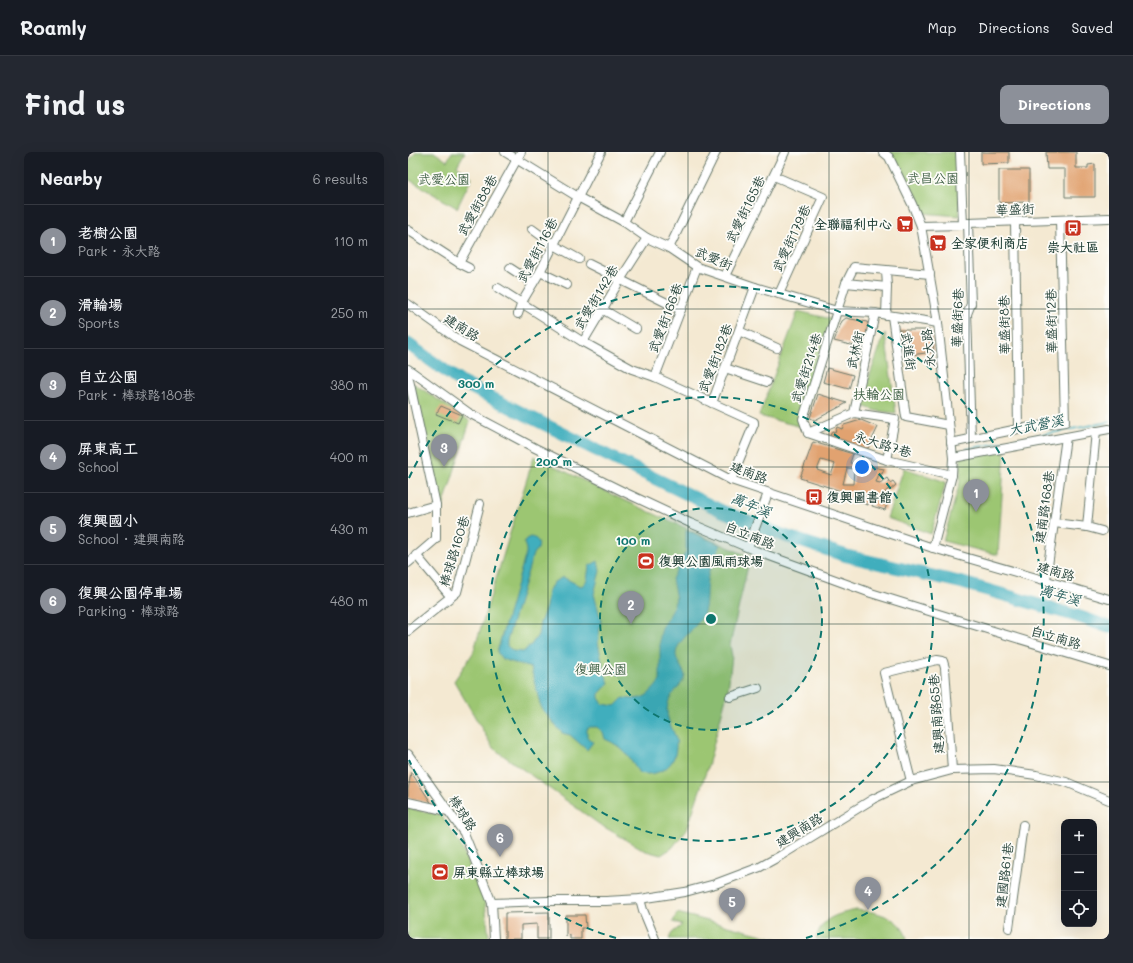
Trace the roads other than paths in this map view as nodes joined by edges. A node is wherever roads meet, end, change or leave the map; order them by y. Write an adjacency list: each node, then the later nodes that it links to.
1 (505, 152): 8 (street, 武愛街)
2 (601, 152): 10 (street, 武愛街116巷)
3 (660, 152): 14 (street)
4 (716, 152): 21 (street)
5 (785, 152): 9 (street, 武愛街165巷)
6 (883, 152): 16 (street, 永大路)
7 (960, 152): 15 (street, 華盛街6巷)
8 (519, 156): 10 (street, 武愛街); 23 (street, 武愛街88巷)
9 (774, 176): 31 (street, 武愛街165巷); 39 (street, 武愛街179巷)
10 (578, 197): 14 (street, 武愛街); 20 (street, 武愛街116巷)
11 (1109, 218): 12 (street, 華盛街)
12 (1060, 220): 13 (street, 華盛街); 65 (street, 華盛街12巷)
13 (1015, 221): 15 (street, 華盛街); 63 (street, 華盛街8巷)
14 (624, 222): 19 (street, 武愛街)
15 (966, 224): 16 (street, 華盛街); 68 (street, 華盛街6巷)
16 (921, 226): 30 (street, 永大路)
17 (532, 229): 20 (street)
18 (408, 230): 23 (street)
19 (647, 238): 21 (street, 武愛街); 32 (street, 武愛街142巷)
20 (554, 245): 22 (street); 29 (street, 武愛街116巷)
21 (669, 248): 25 (street, 武愛街)
22 (579, 259)
23 (458, 263): 26 (street)
24 (589, 264): 32 (street)
25 (697, 267): 31 (street, 武愛街); 43 (street, 武愛街166巷)
26 (469, 268)
27 (510, 268): 33 (street)
28 (886, 270): 30 (street); 34 (street, 武愛街214巷); 37 (street, 武進街)
29 (540, 272): 33 (street, 武愛街116巷); 35 (street)
30 (930, 274): 48 (street, 永大路)
31 (725, 276): 36 (street, 武愛街)
32 (620, 280): 42 (street, 武愛街142巷); 43 (street)
33 (533, 283): 40 (street, 武愛街116巷)
34 (846, 283): 37 (street); 44 (street, 武愛街214巷)
35 (566, 285)
36 (755, 287): 39 (street, 武愛街); 50 (street, 武愛街182巷)
37 (887, 287): 47 (street, 武進街)
38 (498, 288): 40 (street)
39 (779, 294): 44 (street, 武愛街)
40 (522, 302): 46 (street, 武愛街116巷); 51 (street)
41 (408, 304): 73 (street, 建南路)
42 (602, 310): 49 (street); 51 (street, 武愛街142巷)
43 (681, 310): 56 (street, 武愛街166巷)
44 (837, 311): 45 (street, 武愛街); 67 (street, 武愛街214巷)
45 (875, 313): 47 (street, 武愛街); 59 (street, 武林街)
46 (518, 314)
47 (889, 315): 48 (street, 武愛街); 60 (street, 武進街)
48 (938, 323): 62 (street, 永大路)
49 (636, 329)
50 (739, 331): 52 (street); 53 (street, 武愛街182巷)
51 (583, 342): 56 (street, 武愛街142巷)
52 (777, 348)
53 (725, 368): 57 (street); 58 (street, 武愛街182巷)
54 (408, 369): 81 (street, 自立南路)
55 (408, 375): 76 (street)
56 (655, 378): 58 (street, 武愛街182巷)
57 (766, 382)
58 (712, 403): 73 (street)
59 (854, 413): 61 (street); 67 (street)
60 (906, 417): 61 (street); 62 (street)
61 (895, 420): 71 (street)
62 (949, 425): 69 (street, 永大路)
63 (1018, 429): 65 (street); 68 (street)
64 (1109, 429): 66 (street)
65 (1061, 430): 66 (street); 70 (street); 78 (street, 建南路168巷)
66 (1096, 431): 79 (street)
67 (808, 433): 71 (street, 永大路7巷)
68 (971, 438): 69 (street)
69 (951, 443): 70 (street, 永大路)
70 (954, 458): 72 (street, 永大路)
71 (887, 460): 72 (street, 永大路7巷)
72 (952, 475): 82 (street, 永大路)
73 (731, 480): 74 (street, 建南路)
74 (768, 493): 81 (street); 82 (street, 建南路)
75 (480, 504): 86 (street, 棒球路160巷)
76 (436, 505): 77 (street); 83 (street)
77 (408, 513)
78 (1054, 523): 79 (street); 85 (street, 建南路168巷)
79 (1087, 527): 80 (street)
80 (1102, 531)
81 (748, 547): 89 (street, 自立南路)
82 (933, 548): 85 (street, 建南路)
83 (416, 555): 84 (street); 86 (street)
84 (408, 563)
85 (1046, 580): 87 (street, 建南路)
86 (451, 597): 88 (street, 棒球路160巷)
87 (1109, 599)
88 (408, 631)
89 (1109, 666)
90 (758, 688): 91 (street)
91 (730, 697)
92 (408, 754): 97 (street, 棒球路)
93 (952, 770): 94 (street, 建興南路); 94 (street, 建興南路65巷); 95 (street, 建興南路)
94 (911, 781): 99 (street, 建興南路)
95 (1109, 800)
96 (408, 802): 97 (street)
97 (448, 811): 100 (street, 棒球路)
98 (1023, 825): 101 (street, 建國路61巷)
99 (640, 899): 100 (street, 建興南路); 103 (street)
100 (492, 903): 102 (street, 棒球路)
101 (1009, 928)
102 (494, 939)
103 (655, 939)

